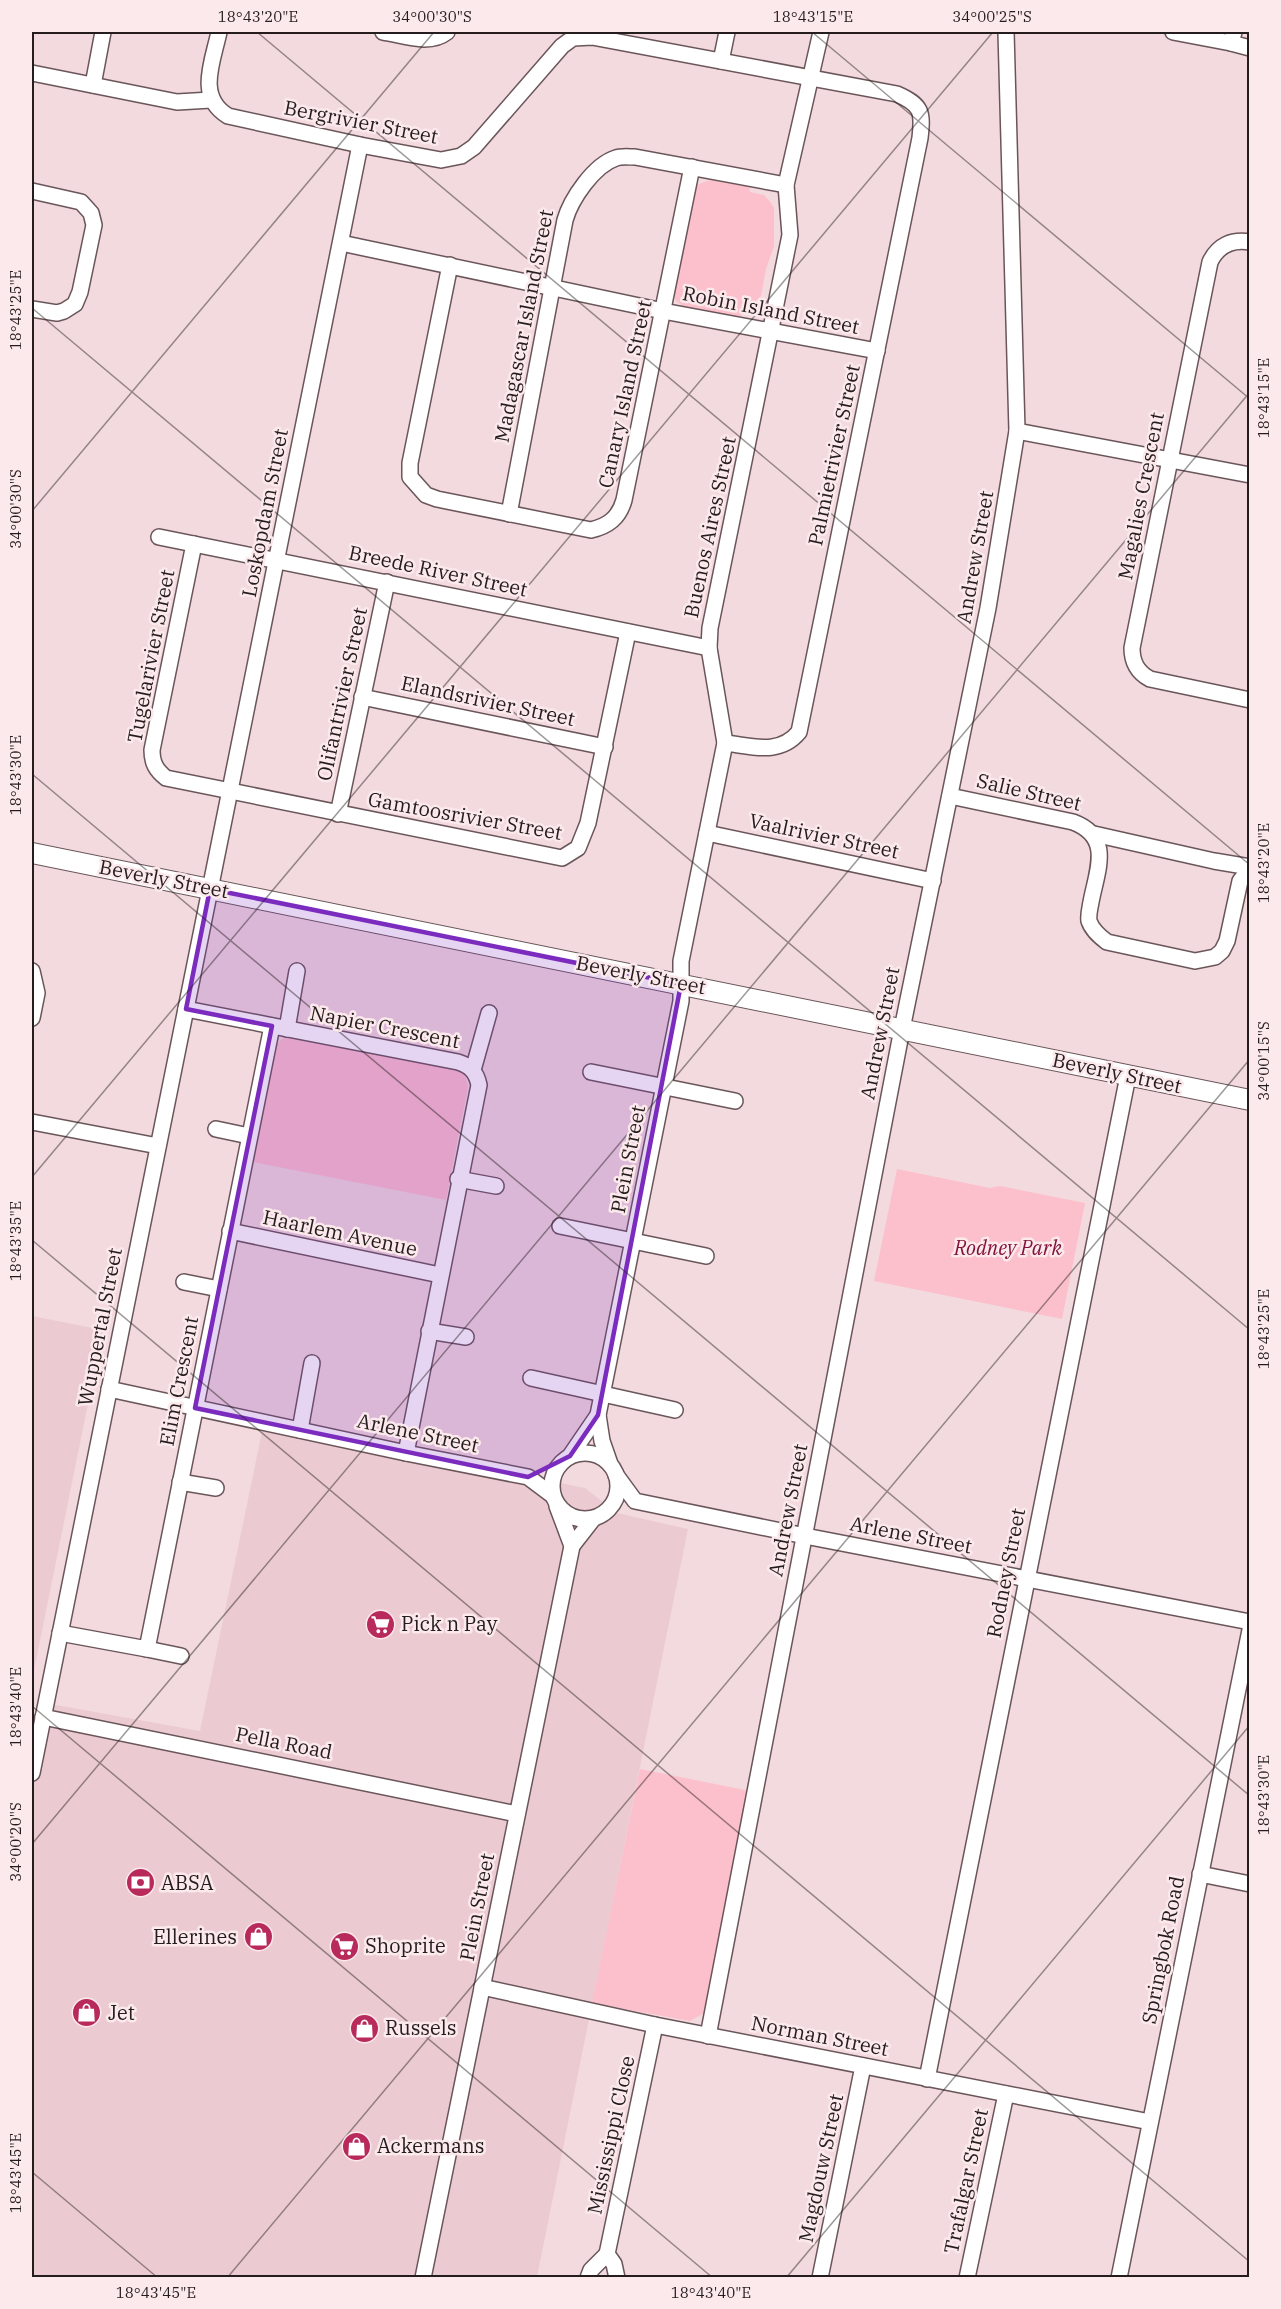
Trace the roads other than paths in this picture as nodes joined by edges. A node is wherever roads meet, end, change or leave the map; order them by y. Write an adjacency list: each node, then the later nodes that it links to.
1 (103, 32): 15 (street)
2 (219, 32): 16 (street)
3 (383, 32): 4 (street)
4 (447, 32)
5 (727, 32): 12 (street)
6 (821, 32): 14 (street, Buenos Aires Street)
7 (1006, 32): 30 (street, Andrew Street)
8 (1173, 32): 10 (street)
9 (618, 37): 12 (street, Bergrivier Street); 18 (street, Bergrivier Street)
10 (1232, 37): 11 (street)
11 (1250, 48)
12 (721, 61): 14 (street, Bergrivier Street)
13 (32, 73): 15 (street)
14 (810, 79): 17 (street, Bergrivier Street); 20 (street, Buenos Aires Street)
15 (93, 85): 16 (street)
16 (211, 100): 18 (street, Bergrivier Street)
17 (920, 109): 29 (street, Palmietrivier Street)
18 (360, 145): 23 (street, Loskopdam Street)
19 (692, 167): 20 (street, Madagascar Island Street); 25 (street, Madagascar Island Street); 27 (street, Canary Island Street)
20 (786, 185): 28 (street, Buenos Aires Street)
21 (32, 191): 26 (street)
22 (1250, 242): 31 (street, Magalies Crescent)
23 (341, 243): 24 (street, Robin Island Street); 36 (street, Loskopdam Street)
24 (450, 265): 25 (street, Robin Island Street); 33 (street, Canary Island Street)
25 (554, 286): 27 (street, Robin Island Street); 33 (street, Madagascar Island Street)
26 (32, 309)
27 (663, 311): 28 (street, Robin Island Street); 33 (street, Canary Island Street)
28 (772, 330): 29 (street, Robin Island Street); 39 (street, Buenos Aires Street)
29 (877, 351): 42 (street, Palmietrivier Street)
30 (1017, 431): 31 (street); 45 (street, Andrew Street)
31 (1170, 459): 32 (street); 41 (street, Magalies Crescent)
32 (1250, 475)
33 (509, 514)
34 (159, 537): 35 (street, Breede River Street)
35 (194, 544): 36 (street, Breede River Street); 44 (street, Tugelarivier Street)
36 (277, 560): 37 (street, Breede River Street); 44 (street, Loskopdam Street)
37 (387, 582): 38 (street, Breede River Street); 40 (street, Olifantrivier Street)
38 (628, 632): 39 (street, Breede River Street); 43 (street, Gamtoosrivier Street)
39 (709, 648): 42 (street, Buenos Aires Street)
40 (362, 697): 43 (street, Elandsrivier Street); 46 (street, Olifantrivier Street)
41 (1250, 700)
42 (725, 743): 47 (street, Buenos Aires Street)
43 (605, 747): 46 (street, Gamtoosrivier Street)
44 (230, 792): 46 (street, Gamtoosrivier Street); 52 (street, Loskopdam Street)
45 (950, 796): 48 (street, Salie Street); 51 (street, Andrew Street)
46 (338, 814)
47 (707, 833): 51 (street, Vaalrivier Street); 55 (street, Buenos Aires Street)
48 (1094, 834): 50 (street); 50 (street, Salie Street)
49 (32, 853): 52 (street, Beverly Street)
50 (1250, 868)
51 (933, 881): 61 (street, Andrew Street)
52 (210, 889): 55 (street, Beverly Street); 56 (street, Wuppertal Street)
53 (32, 971): 58 (street)
54 (297, 971): 60 (street, Napier Crescent)
55 (681, 984): 61 (street, Beverly Street); 65 (street, Plein Street)
56 (186, 1009): 59 (street, Napier Crescent); 71 (street, Wuppertal Street)
57 (489, 1013): 62 (street, Napier Crescent)
58 (32, 1018)
59 (272, 1026): 60 (street, Napier Crescent); 70 (street, Elim Crescent)
60 (287, 1029): 62 (street, Napier Crescent)
61 (902, 1029): 64 (street, Beverly Street); 100 (street, Andrew Street)
62 (473, 1070): 72 (street, Napier Crescent)
63 (591, 1072): 65 (street, Plein Street)
64 (1128, 1076): 66 (street, Beverly Street); 102 (street, Rodney Street)
65 (664, 1086): 67 (street, Plein Street); 76 (street, Plein Street)
66 (1250, 1100)
67 (735, 1101)
68 (32, 1122): 71 (street)
69 (216, 1130): 70 (street)
70 (249, 1136): 75 (street, Elim Crescent)
71 (158, 1146): 85 (street, Wuppertal Street)
72 (458, 1179): 73 (street); 78 (street, Napier Crescent)
73 (496, 1186)
74 (560, 1226): 76 (street, Plein Street)
75 (230, 1231): 78 (street, Haarlem Avenue); 80 (street, Elim Crescent)
76 (633, 1241): 77 (street, Plein Street); 86 (street, Plein Street)
77 (706, 1256)
78 (440, 1275): 81 (street, Napier Crescent)
79 (184, 1282): 80 (street)
80 (219, 1289): 87 (street, Elim Crescent)
81 (429, 1331): 82 (street); 91 (street, Napier Crescent)
82 (466, 1337)
83 (312, 1363): 90 (street)
84 (531, 1378): 86 (street)
85 (109, 1389): 87 (street, Arlene Street); 105 (street, Wuppertal Street)
86 (602, 1394): 88 (street); 89 (street, Plein Street)
87 (195, 1408): 90 (street, Arlene Street); 95 (street, Elim Crescent)
88 (675, 1410)
89 (598, 1415): 92 (street, Plein Street); 93 (street, Plein Street)
90 (300, 1430): 91 (street, Arlene Street)
91 (406, 1453): 94 (street, Arlene Street)
92 (565, 1460): 93 (street); 94 (street); 97 (street)
93 (613, 1470): 98 (street); 99 (street)
94 (528, 1477): 97 (street, Arlene Street)
95 (180, 1482): 96 (street); 106 (street, Elim Crescent)
96 (216, 1488)
97 (554, 1500): 99 (street); 101 (street)
98 (635, 1501): 99 (street); 100 (street, Arlene Street)
99 (597, 1517): 101 (street, Plein Street)
100 (805, 1536): 102 (street, Arlene Street); 115 (street, Andrew Street)
101 (572, 1546): 110 (street, Plein Street)
102 (1027, 1579): 103 (street, Arlene Street); 117 (street, Rodney Street)
103 (1250, 1622)
104 (1250, 1630): 111 (street, Springbok Road)
105 (60, 1634): 106 (street); 108 (street, Wuppertal Street)
106 (147, 1649): 107 (street)
107 (182, 1656)
108 (43, 1717): 109 (street, Wuppertal Street); 110 (street, Pella Road)
109 (32, 1773)
110 (517, 1814): 113 (street, Plein Street)
111 (1200, 1874): 112 (street); 119 (street, Springbok Road)
112 (1250, 1884)
113 (482, 1987): 114 (street, Norman Street); 121 (street, Plein Street)
114 (655, 2025): 115 (street, Norman Street); 120 (street, Mississippi Close)
115 (708, 2036): 116 (street, Norman Street)
116 (863, 2066): 117 (street, Norman Street); 124 (street, Magdouw Street)
117 (927, 2079): 118 (street, Norman Street)
118 (1006, 2094): 119 (street, Norman Street); 125 (street, Trafalgar Street)
119 (1150, 2122): 126 (street, Springbok Road)
120 (608, 2254): 122 (street, Mississippi Close); 123 (street)
121 (423, 2277)
122 (588, 2277)
123 (617, 2277)
124 (820, 2277)
125 (967, 2277)
126 (1119, 2277)

